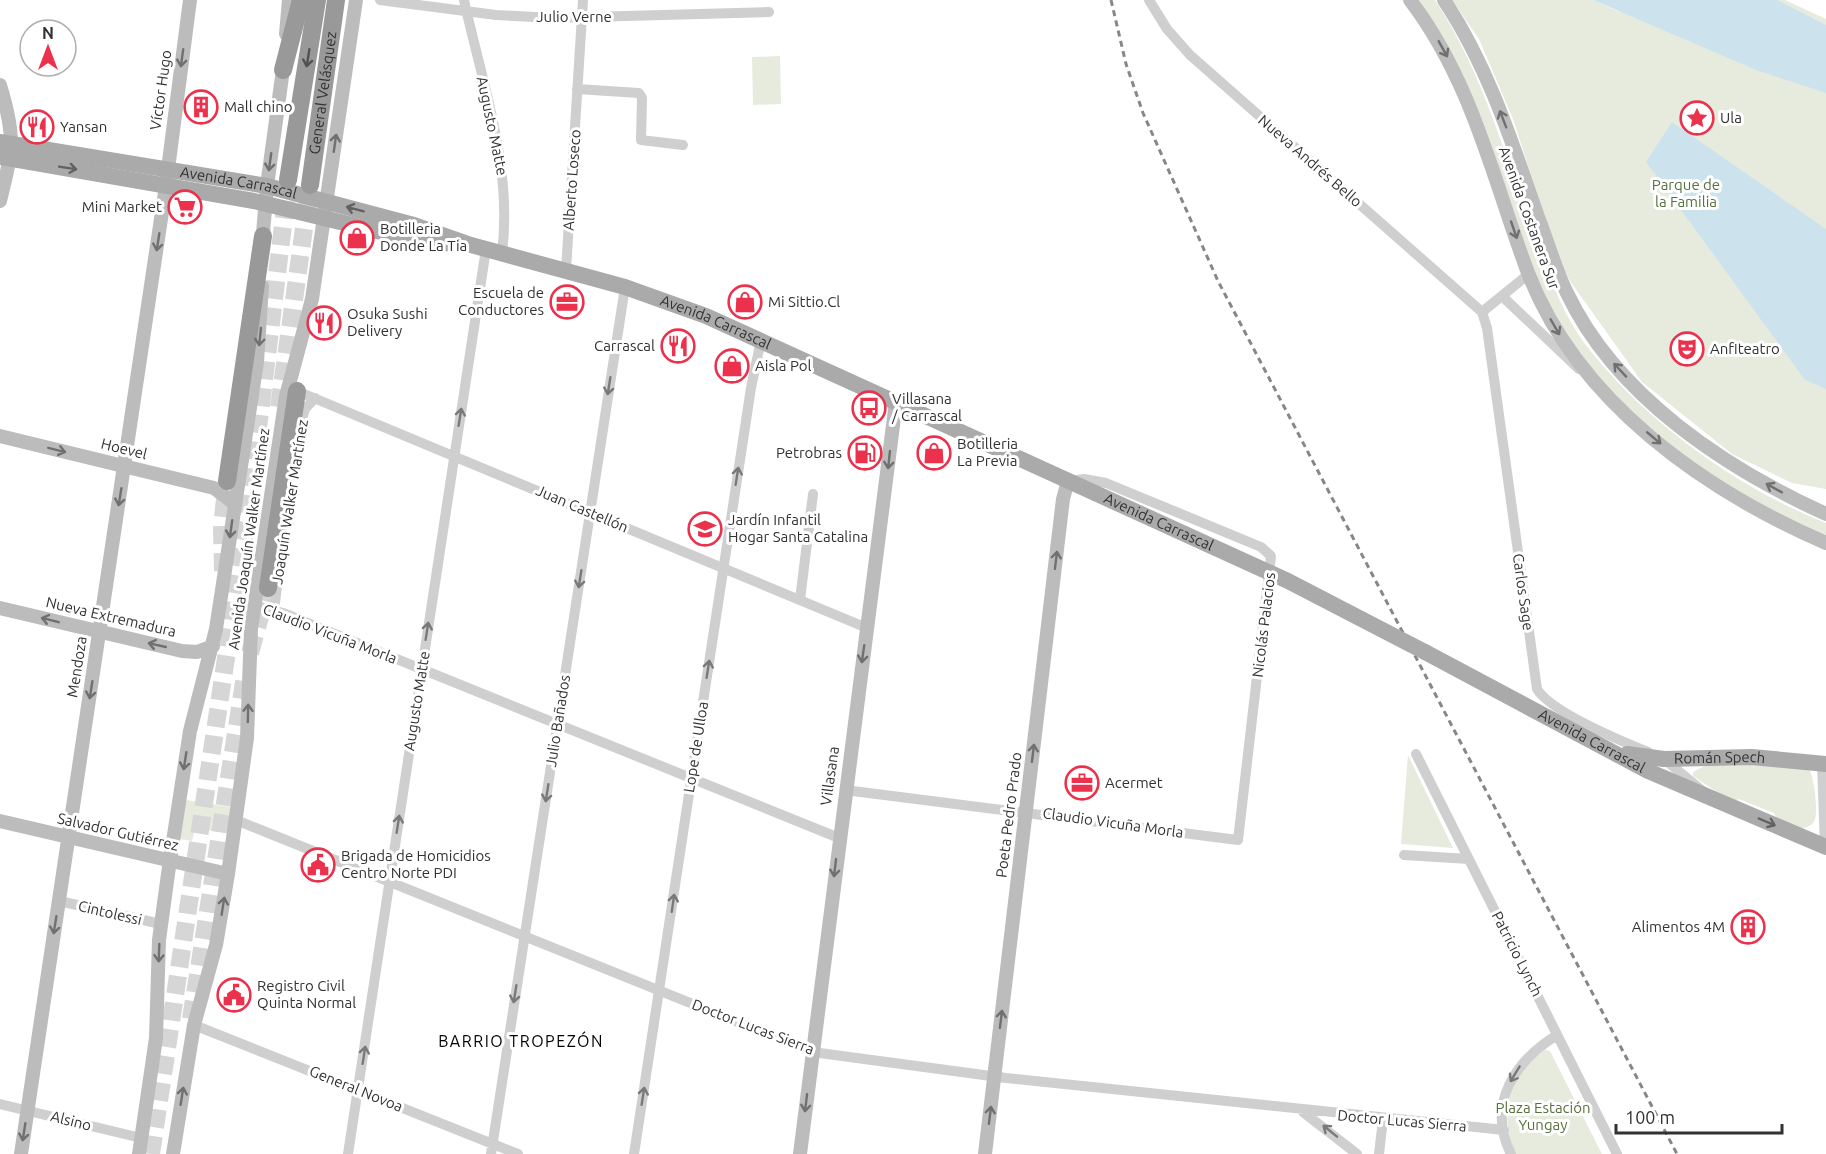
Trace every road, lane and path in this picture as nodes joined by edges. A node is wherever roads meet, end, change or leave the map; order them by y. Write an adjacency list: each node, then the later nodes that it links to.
1 (190, 0): 20 (main road, Víctor Hugo, one-way to 20)
2 (288, 0): 15 (main road, Avenida Joaquín Walker Martínez)
3 (301, 0): 15 (highway)
4 (317, 0): 21 (highway, General Velásquez, one-way to 21)
5 (336, 0): 22 (highway, General Velásquez)
6 (356, 0): 26 (main road, Avenida Joaquín Walker Martínez, one-way to 6)
7 (380, 0): 12 (street, Julio Verne)
8 (583, 0): 14 (street, Alberto Loseco)
9 (1149, 0): 34 (street, Nueva Andrés Bello)
10 (1410, 0): 30 (main road, Avenida Costanera Sur, one-way to 30)
11 (1444, 0): 48 (main road, Avenida Costanera Sur, one-way to 11)
12 (465, 6): 14 (street, Julio Verne); 28 (street, Augusto Matte)
13 (769, 12): 14 (street, Julio Verne)
14 (582, 18): 17 (street, Alberto Loseco)
15 (283, 70): 23 (main road, Avenida Joaquín Walker Martínez, one-way to 23)
16 (0, 85): 19 (main road)
17 (578, 89): 18 (street); 29 (street, Alberto Loseco)
18 (683, 145)
19 (6, 151): 20 (main road, Avenida Carrascal); 24 (main road)
20 (167, 176): 23 (main road, Avenida Carrascal); 25 (main road, Avenida Carrascal); 42 (main road, Mendoza, one-way to 42)
21 (288, 180)
22 (310, 185)
23 (267, 186): 25 (main road, Avenida Joaquín Walker Martínez); 26 (main road, Avenida Carrascal)
24 (0, 201)
25 (266, 203): 26 (main road, Avenida Carrascal); 27 (main road, Avenida Joaquín Walker Martínez)
26 (325, 209): 28 (main road, Avenida Carrascal); 33 (main road, Avenida Joaquín Walker Martínez)
27 (263, 236): 43 (highway); 46 (main road, Avenida Joaquín Walker Martínez, one-way to 46)
28 (486, 249): 29 (main road, Avenida Carrascal); 41 (street, Augusto Matte, one-way to 28)
29 (566, 270): 31 (main road, Avenida Carrascal)
30 (1529, 274): 32 (street); 36 (main road, Avenida Costanera Sur, one-way to 36)
31 (625, 287): 35 (main road, Avenida Carrascal); 47 (street, Julio Bañados, one-way to 47)
32 (1503, 297): 34 (street); 36 (street)
33 (312, 299): 37 (main road); 53 (main road, Avenida Joaquín Walker Martínez)
34 (1482, 312): 63 (street, Carlos Sage)
35 (761, 340): 39 (main road, Avenida Carrascal); 50 (street, Lope de Ulloa, one-way to 35)
36 (1596, 384): 49 (main road, Avenida Costanera Sur, one-way to 49)
37 (297, 391): 38 (street, Juan Castellón); 51 (highway)
38 (315, 399): 41 (street, Juan Castellón); 55 (street, Joaquín Walker Martínez)
39 (896, 402): 44 (main road, Avenida Carrascal); 56 (main road, Villasana, one-way to 56)
40 (0, 436): 42 (main road, Hoevel, one-way to 42)
41 (454, 456): 47 (street, Juan Castellón); 59 (street, Augusto Matte, one-way to 41)
42 (124, 466): 46 (main road, Hoevel); 57 (main road, Mendoza, one-way to 57)
43 (227, 480)
44 (1068, 481): 63 (main road, Avenida Carrascal, bridge); 66 (main road, Poeta Pedro Prado, one-way to 44); 71 (street, Nicolás Palacios)
45 (813, 495): 52 (street)
46 (235, 504): 58 (main road, Avenida Joaquín Walker Martínez, one-way to 58)
47 (590, 513): 50 (street, Juan Castellón); 60 (street, Julio Bañados, one-way to 60)
48 (1826, 514)
49 (1826, 543)
50 (723, 568): 52 (street, Juan Castellón); 64 (street, Lope de Ulloa, one-way to 50)
51 (268, 588)
52 (800, 600): 56 (street, Juan Castellón)
53 (254, 605): 55 (street, Claudio Vicuña Morla); 67 (main road, Avenida Joaquín Walker Martínez, one-way to 53)
54 (0, 608): 57 (main road, Nueva Extremadura, one-way to 54)
55 (274, 610): 59 (street, Claudio Vicuña Morla)
56 (867, 628): 65 (main road, Villasana, one-way to 65)
57 (99, 632): 58 (main road, Nueva Extremadura, one-way to 57); 69 (main road, Mendoza, one-way to 69)
58 (213, 646): 75 (main road, Avenida Joaquín Walker Martínez, one-way to 75)
59 (422, 669): 60 (street, Claudio Vicuña Morla); 77 (street, Augusto Matte, one-way to 59)
60 (557, 724): 64 (street, Claudio Vicuña Morla); 80 (street, Julio Bañados, one-way to 80)
61 (1416, 754): 74 (street, Patricio Lynch)
62 (1824, 763): 63 (main road, Román Spech); 72 (street)
63 (1670, 769): 72 (main road, Avenida Carrascal, one-way to 72)
64 (691, 778): 70 (street, Claudio Vicuña Morla); 81 (street, Lope de Ulloa, one-way to 64)
65 (845, 790): 66 (street, Claudio Vicuña Morla); 70 (main road, Villasana)
66 (1026, 812): 71 (street, Claudio Vicuña Morla); 85 (main road, Poeta Pedro Prado, one-way to 66)
67 (236, 820): 76 (main road, Avenida Joaquín Walker Martínez); 77 (street, Doctor Lucas Sierra)
68 (0, 821): 69 (main road, Salvador Gutiérrez)
69 (69, 837): 75 (main road, Salvador Gutiérrez); 78 (main road, Mendoza)
70 (838, 838): 84 (main road, Villasana, one-way to 84)
71 (1238, 840)
72 (1826, 847)
73 (1404, 855): 74 (street)
74 (1469, 859): 83 (street, Patricio Lynch)
75 (170, 861): 76 (main road, Salvador Gutiérrez); 79 (main road, Avenida Joaquín Walker Martínez)
76 (228, 874): 82 (main road, Avenida Joaquín Walker Martínez, one-way to 76)
77 (390, 882): 80 (street, Doctor Lucas Sierra); 86 (street, Augusto Matte, one-way to 77)
78 (59, 900): 79 (street, Cintolessi); 89 (main road, Mendoza, one-way to 89)
79 (161, 924): 92 (main road, Avenida Joaquín Walker Martínez, one-way to 92)
80 (524, 936): 81 (street, Doctor Lucas Sierra); 93 (street, Julio Bañados, one-way to 93)
81 (660, 990): 84 (street, Doctor Lucas Sierra); 99 (street, Lope de Ulloa, one-way to 81)
82 (194, 1025): 86 (street, General Novoa); 96 (main road, Avenida Joaquín Walker Martínez, one-way to 82)
83 (1557, 1035): 91 (street, one-way to 91); 105 (street, Patricio Lynch)
84 (812, 1052): 85 (street, Doctor Lucas Sierra); 100 (main road, Villasana, one-way to 100)
85 (994, 1077): 88 (street, Doctor Lucas Sierra); 101 (main road, Poeta Pedro Prado, one-way to 85)
86 (358, 1090): 93 (street, General Novoa); 97 (street, Augusto Matte)
87 (0, 1104): 89 (street, Alsino)
88 (1301, 1110): 90 (street, Doctor Lucas Sierra); 102 (street, Doctor Lucas Sierra, one-way to 88)
89 (28, 1111): 92 (street, Alsino); 94 (main road, Mendoza, one-way to 94)
90 (1383, 1119): 91 (street, Doctor Lucas Sierra); 103 (street)
91 (1504, 1130): 104 (street)
92 (141, 1138): 95 (main road, Avenida Joaquín Walker Martínez)
93 (491, 1149): 98 (street, General Novoa)
94 (21, 1154)
95 (139, 1154)
96 (173, 1154)
97 (348, 1154)
98 (518, 1154)
99 (634, 1154)
100 (800, 1154)
101 (985, 1154)
102 (1357, 1154)
103 (1379, 1154)
104 (1511, 1154)
105 (1617, 1154)

